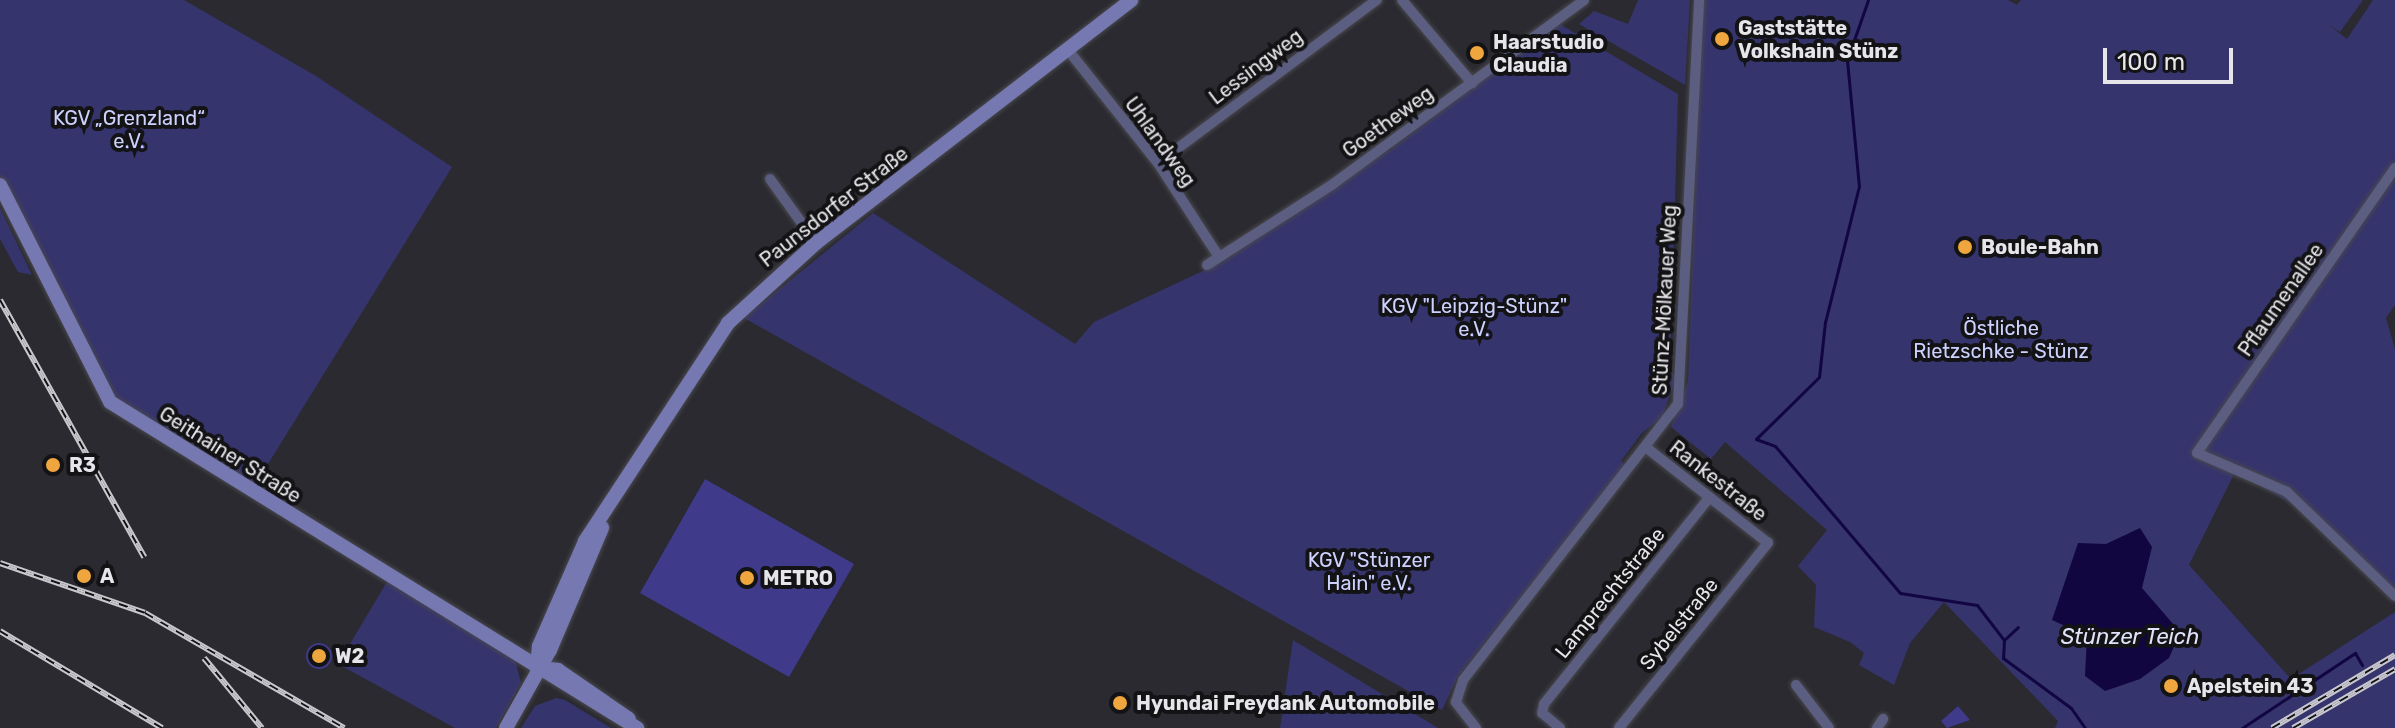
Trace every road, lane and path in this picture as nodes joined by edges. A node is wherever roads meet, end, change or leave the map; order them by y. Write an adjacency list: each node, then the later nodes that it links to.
1 (1131, 0): 6 (main road, Paunsdorfer Straße)
2 (1377, 0): 8 (street, Lessingweg)
3 (1402, 0): 7 (street)
4 (1584, 0): 7 (street, Goetheweg)
5 (1699, 0): 15 (street, Stünz-Mölkauer Weg)
6 (1068, 50): 8 (street, Uhlandweg); 12 (main road, Paunsdorfer Straße)
7 (1472, 83): 13 (street, Goetheweg)
8 (1158, 163): 13 (street, Uhlandweg)
9 (2395, 168): 18 (street, Pflaumenallee)
10 (770, 179): 12 (street)
11 (0, 185): 19 (main road, Geithainer Straße)
12 (816, 243): 19 (main road, Paunsdorfer Straße)
13 (1219, 257): 14 (street, Goetheweg)
14 (1207, 265)
15 (1647, 448): 16 (street, Rankestraße); 23 (street, Stünz-Mölkauer Weg)
16 (1710, 497): 17 (street, Rankestraße); 24 (street, Lamprechtstraße)
17 (1768, 543): 25 (street, Sybelstraße)
18 (2395, 596)
19 (537, 668): 21 (main road, Paunsdorfer Straße); 22 (main road, Geithainer Straße)
20 (1796, 685): 26 (street)
21 (506, 728)
22 (638, 728)
23 (1476, 728)
24 (1560, 728)
25 (1619, 728)
26 (1829, 728)

